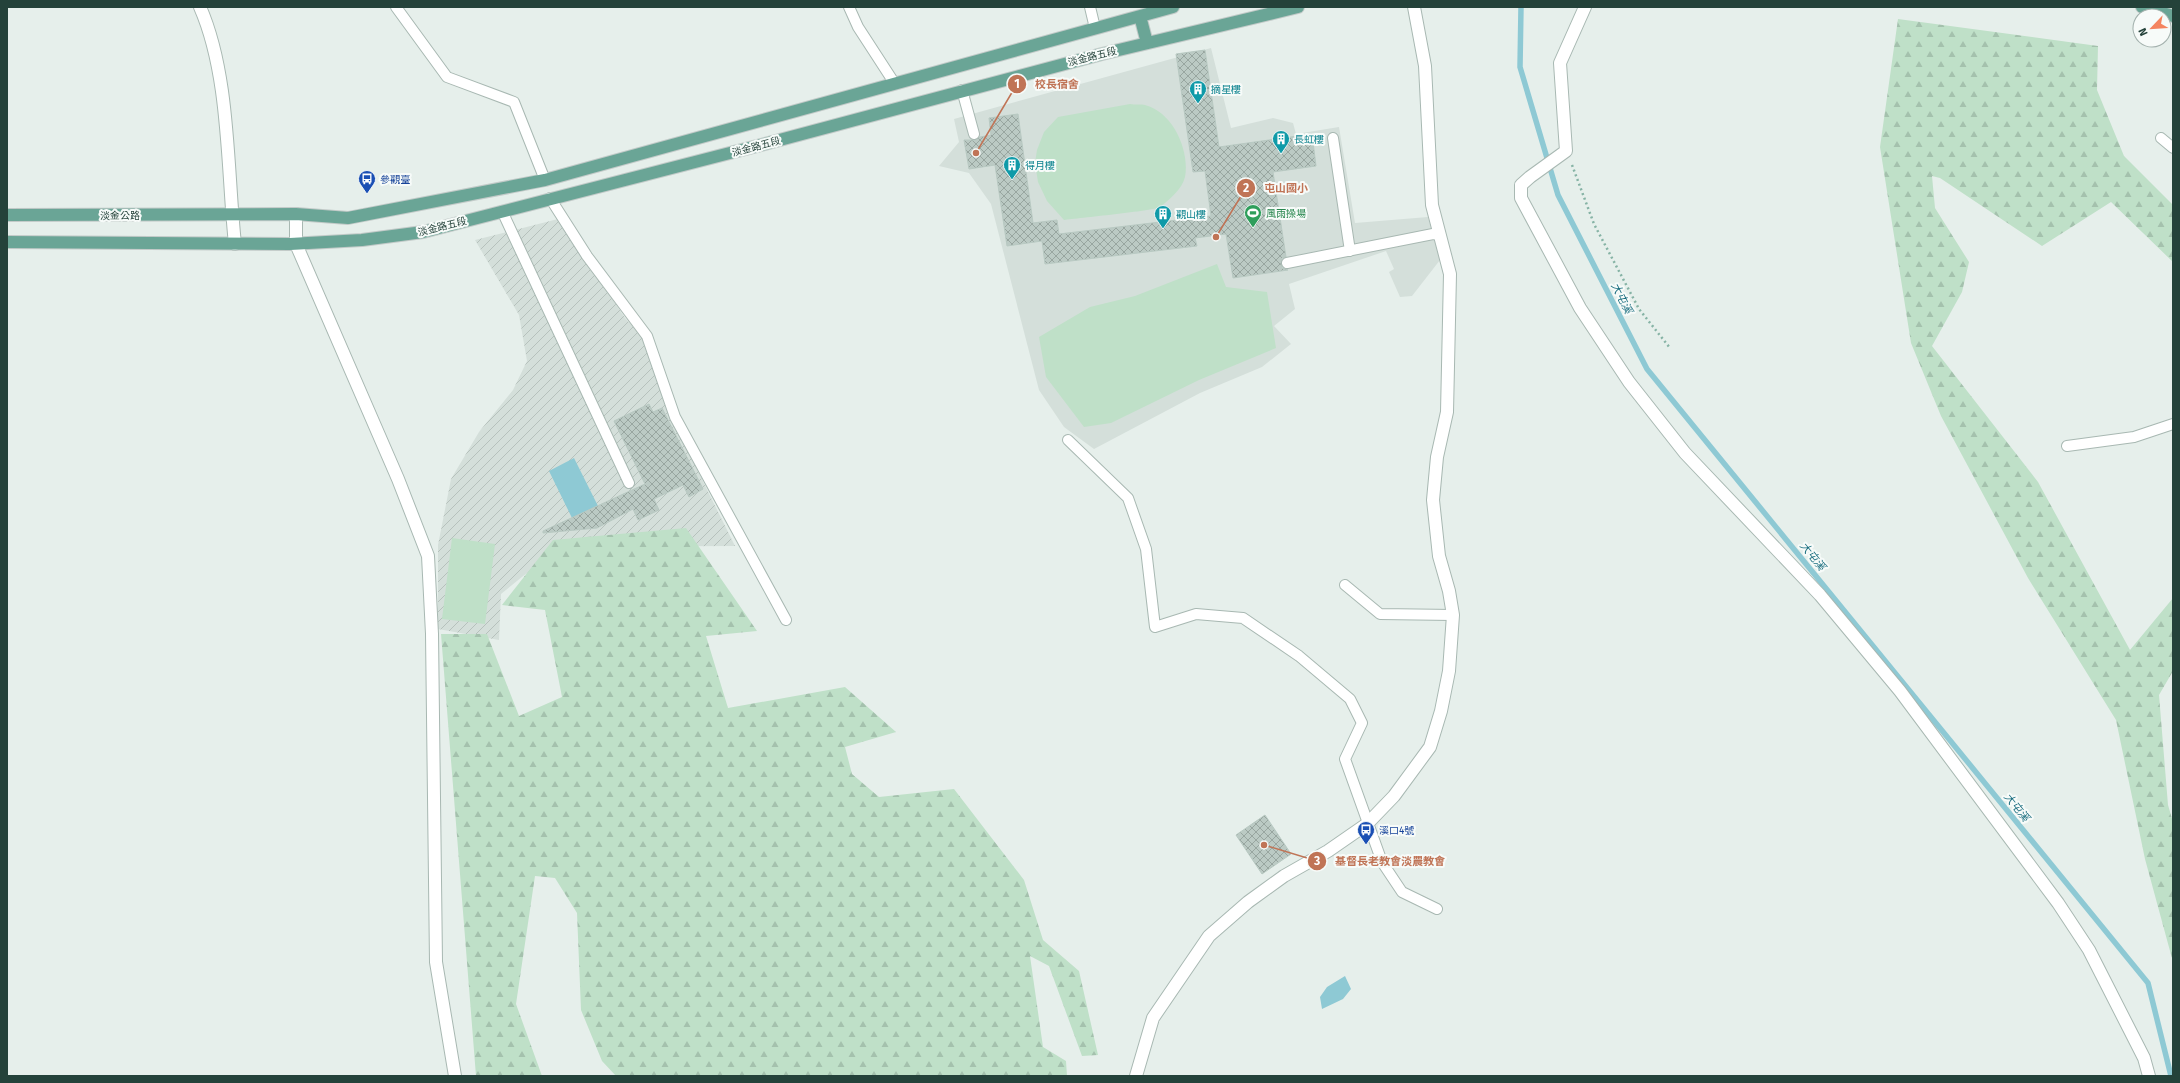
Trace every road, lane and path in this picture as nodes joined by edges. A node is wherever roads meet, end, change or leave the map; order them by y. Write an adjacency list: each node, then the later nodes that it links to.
1 (200, 7): 26 (street)
2 (396, 7): 21 (lane)
3 (849, 7): 14 (lane)
4 (1090, 7): 12 (lane)
5 (1173, 7): 10 (main road)
6 (1298, 7): 13 (main road, 淡金路五段)
7 (1414, 7): 27 (street)
8 (1585, 7): 20 (street)
9 (2142, 7): 11 (main road)
10 (1140, 16): 12 (main road); 13 (main road)
11 (2173, 16)
12 (1094, 28): 14 (main road)
13 (1147, 42): 15 (main road, 淡金路五段)
14 (895, 84): 21 (main road)
15 (962, 90): 16 (lane); 22 (main road, 淡金路五段)
16 (974, 134)
17 (1333, 138): 31 (lane)
18 (2161, 138): 19 (lane)
19 (2173, 148)
20 (1562, 154): 33 (path); 45 (street)
21 (545, 180): 24 (main road)
22 (550, 198): 23 (main road, 淡金路五段); 40 (lane)
23 (502, 211): 30 (main road, 淡金路五段); 37 (lane)
24 (296, 214): 26 (main road); 30 (street)
25 (7, 215): 26 (main road, 淡金公路)
26 (232, 215): 29 (street)
27 (1440, 235): 31 (lane); 39 (street)
28 (7, 242): 29 (main road, 淡金路五段)
29 (235, 244): 30 (main road, 淡金路五段)
30 (296, 244): 43 (street)
31 (1350, 251): 32 (lane)
32 (1287, 263)
33 (1670, 348)
34 (2173, 424): 36 (lane)
35 (1068, 440): 41 (lane)
36 (2067, 446)
37 (629, 483)
38 (1345, 585): 39 (lane)
39 (1453, 615): 41 (street)
40 (786, 620)
41 (1366, 824): 42 (lane); 44 (street)
42 (1437, 909)
43 (455, 1076)
44 (1136, 1076)
45 (2149, 1076)

